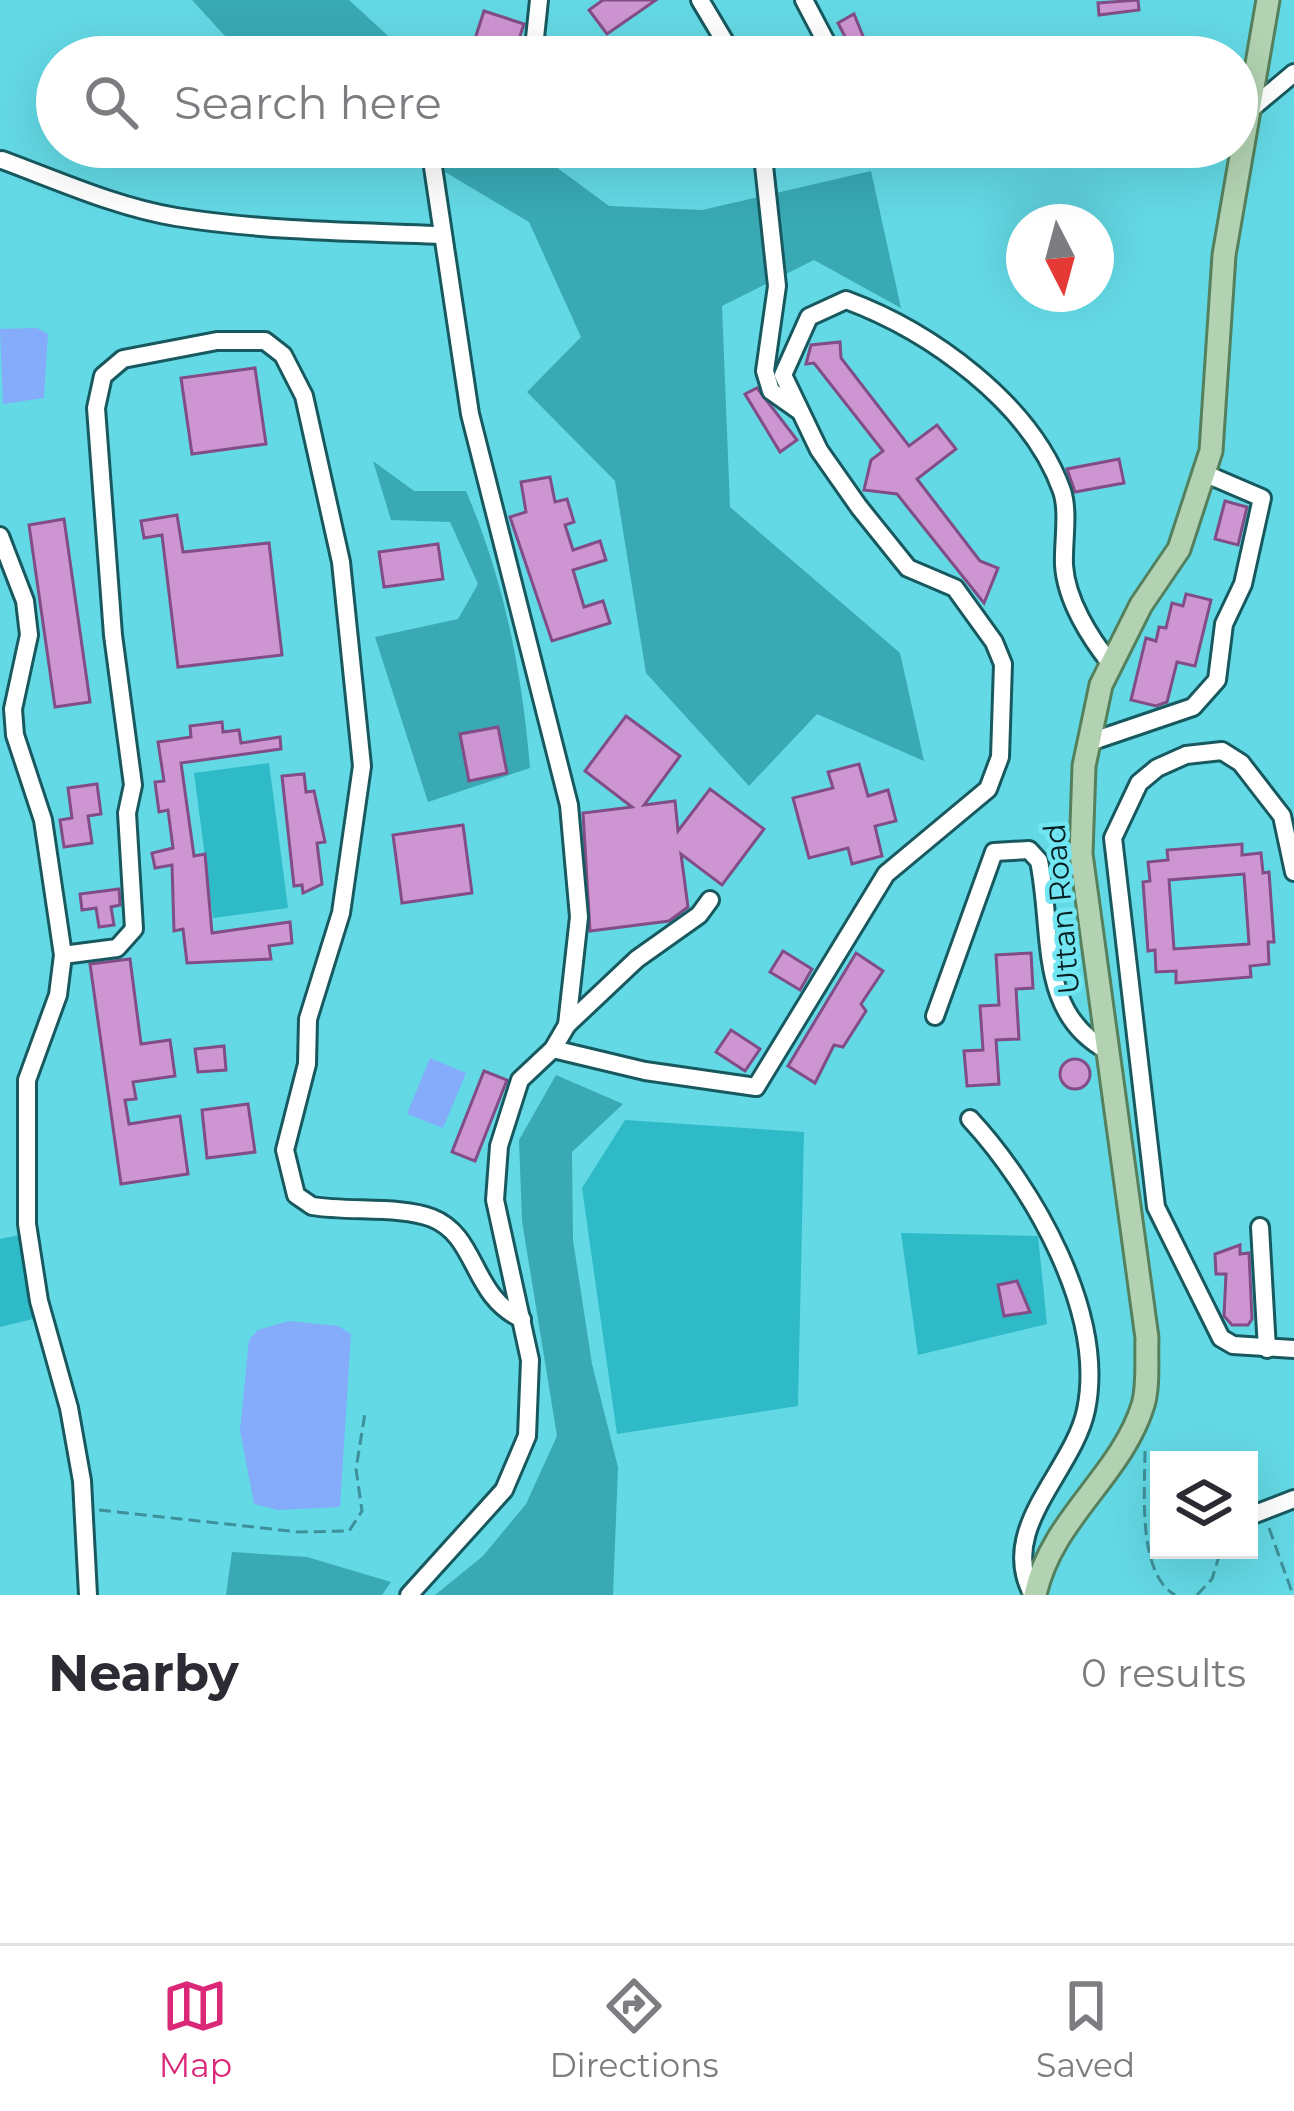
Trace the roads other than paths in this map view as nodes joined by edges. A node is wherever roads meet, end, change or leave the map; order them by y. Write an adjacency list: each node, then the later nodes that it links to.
1 (539, 0): 5 (street)
2 (700, 0): 6 (street)
3 (804, 0): 7 (street)
4 (1268, 0): 8 (main road, Uttan Road)
5 (535, 36)
6 (721, 36)
7 (823, 36)
8 (1258, 51)
9 (1294, 73): 10 (street)
10 (1258, 103)
11 (2, 160): 15 (street)
12 (433, 168): 15 (street)
13 (764, 168): 16 (street)
14 (1237, 168): 17 (main road, Uttan Road)
15 (442, 236): 25 (street)
16 (798, 410): 19 (street); 26 (street)
17 (1205, 474): 19 (main road, Uttan Road); 20 (street)
18 (0, 536): 23 (street)
19 (1111, 664): 20 (main road, Uttan Road)
20 (1087, 743): 27 (main road, Uttan Road)
21 (1294, 872): 29 (street)
22 (710, 900): 25 (street)
23 (63, 955): 32 (street); 37 (street)
24 (935, 1016): 27 (street)
25 (567, 1025): 26 (street)
26 (553, 1048): 32 (street)
27 (1108, 1051): 30 (main road, Uttan Road)
28 (970, 1119): 39 (street)
29 (1160, 1220): 30 (street); 33 (street)
30 (1131, 1226): 39 (main road, Uttan Road)
31 (1260, 1227): 33 (street)
32 (522, 1319): 38 (street)
33 (1267, 1349): 34 (street)
34 (1294, 1349)
35 (1294, 1499): 36 (street)
36 (1258, 1513)
37 (88, 1595)
38 (410, 1595)
39 (1034, 1595)

